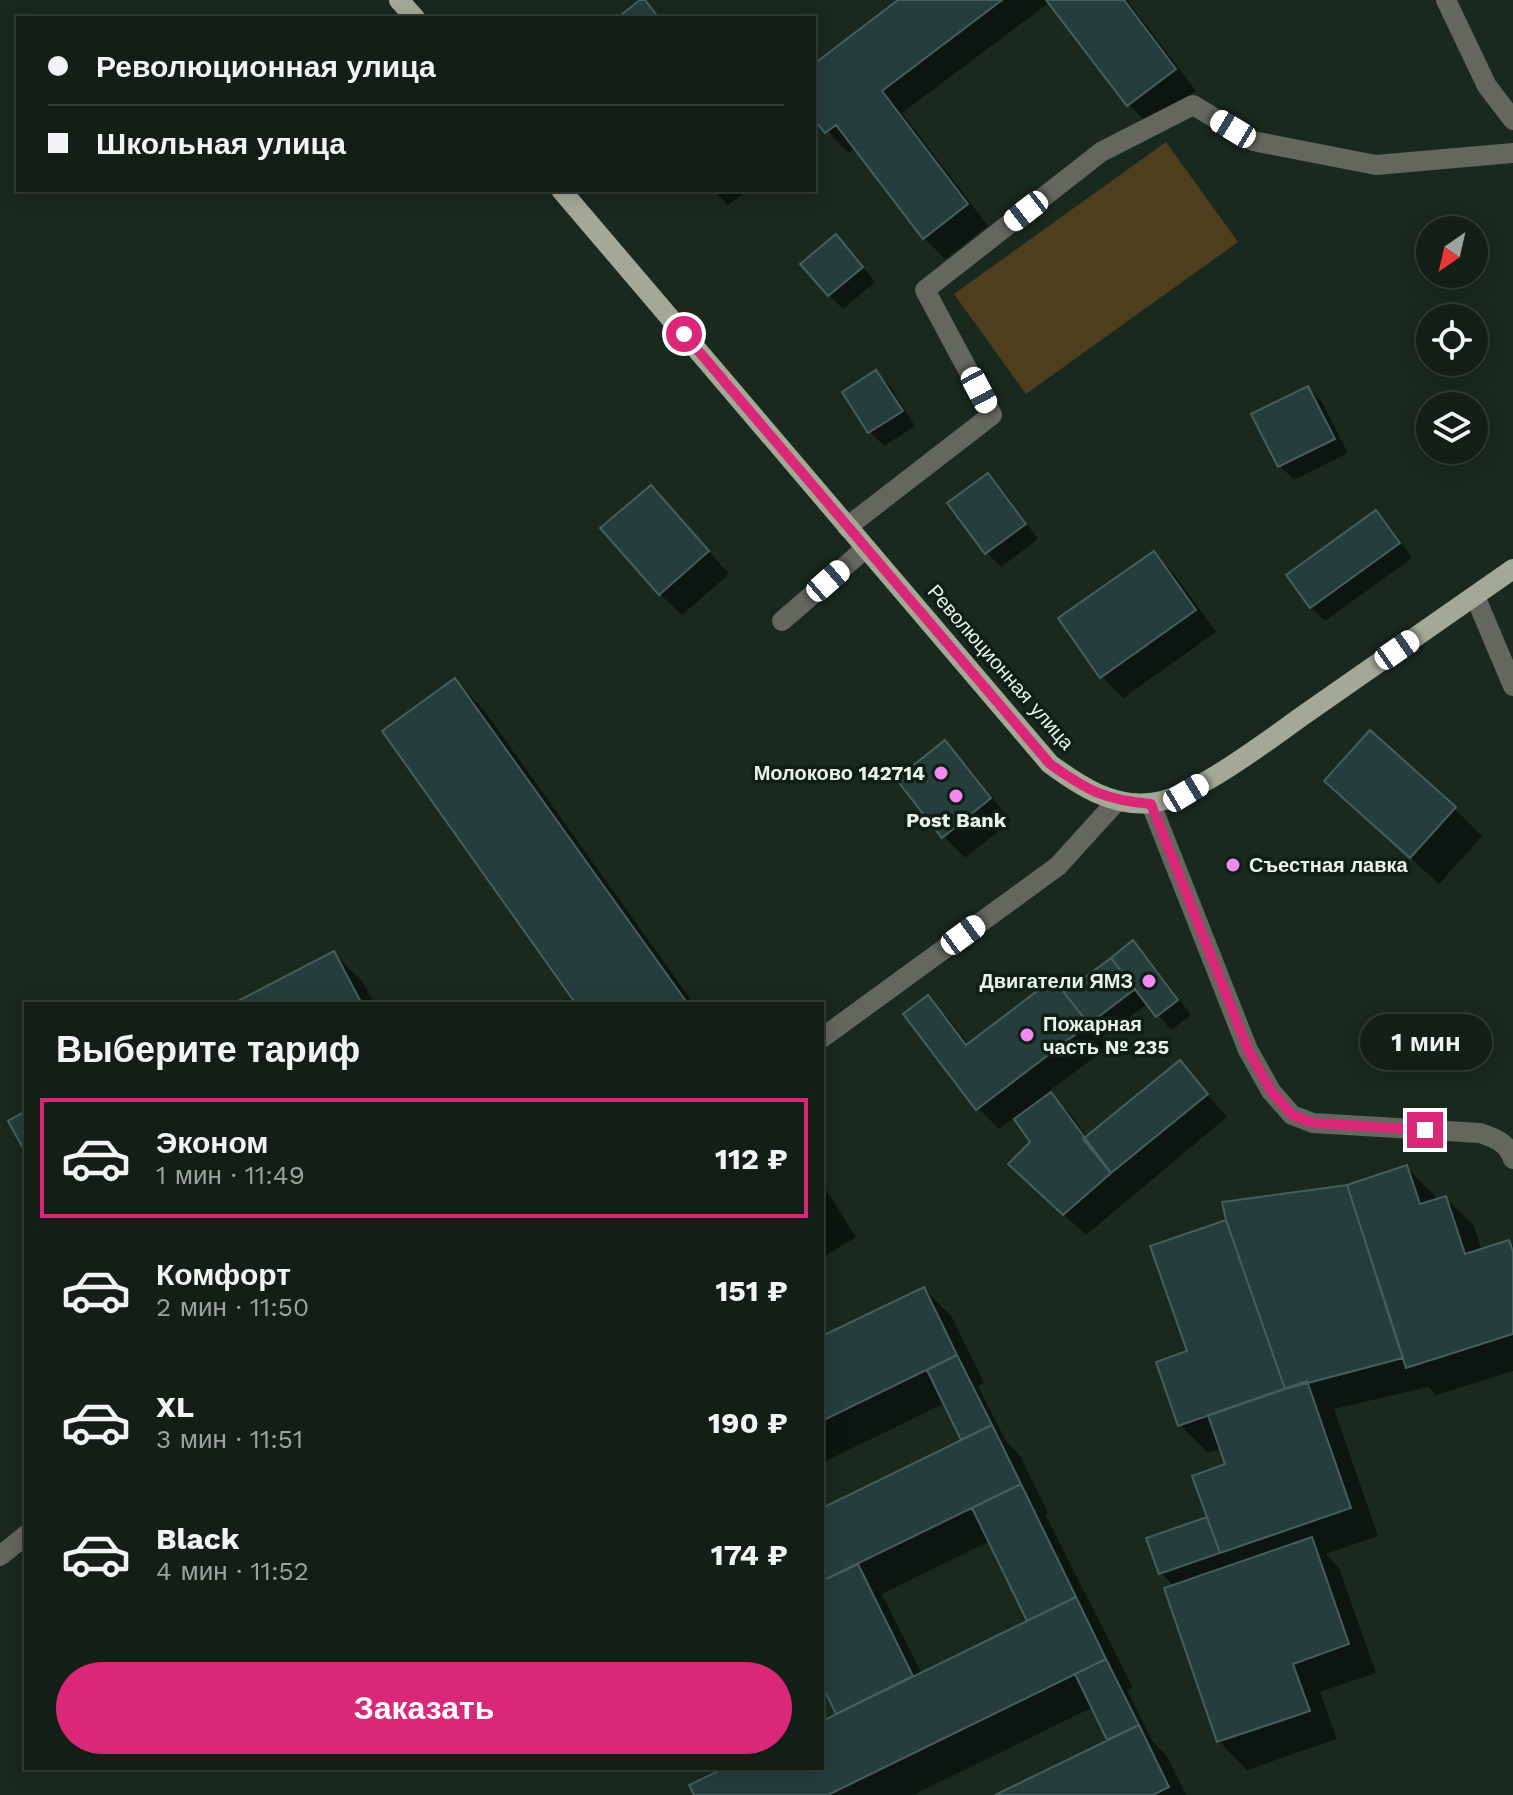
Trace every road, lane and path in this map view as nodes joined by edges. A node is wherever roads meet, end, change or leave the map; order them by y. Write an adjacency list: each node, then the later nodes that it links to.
1 (399, 0): 3 (main road)
2 (1446, 0): 4 (street)
3 (413, 16)
4 (1513, 120)
5 (1513, 153): 7 (street)
6 (563, 192): 7 (main road, Революционная улица)
7 (847, 527): 8 (main road, Революционная улица)
8 (866, 548): 11 (street); 13 (main road, Революционная улица)
9 (1513, 569): 10 (main road, Революционная улица)
10 (1475, 596): 12 (street); 14 (main road, Революционная улица)
11 (782, 621)
12 (1513, 686)
13 (1117, 801): 14 (main road, Революционная улица); 15 (street)
14 (1151, 804): 16 (street)
15 (824, 1037)
16 (1512, 1155)
17 (24, 1536): 18 (street)
18 (2, 1548)

